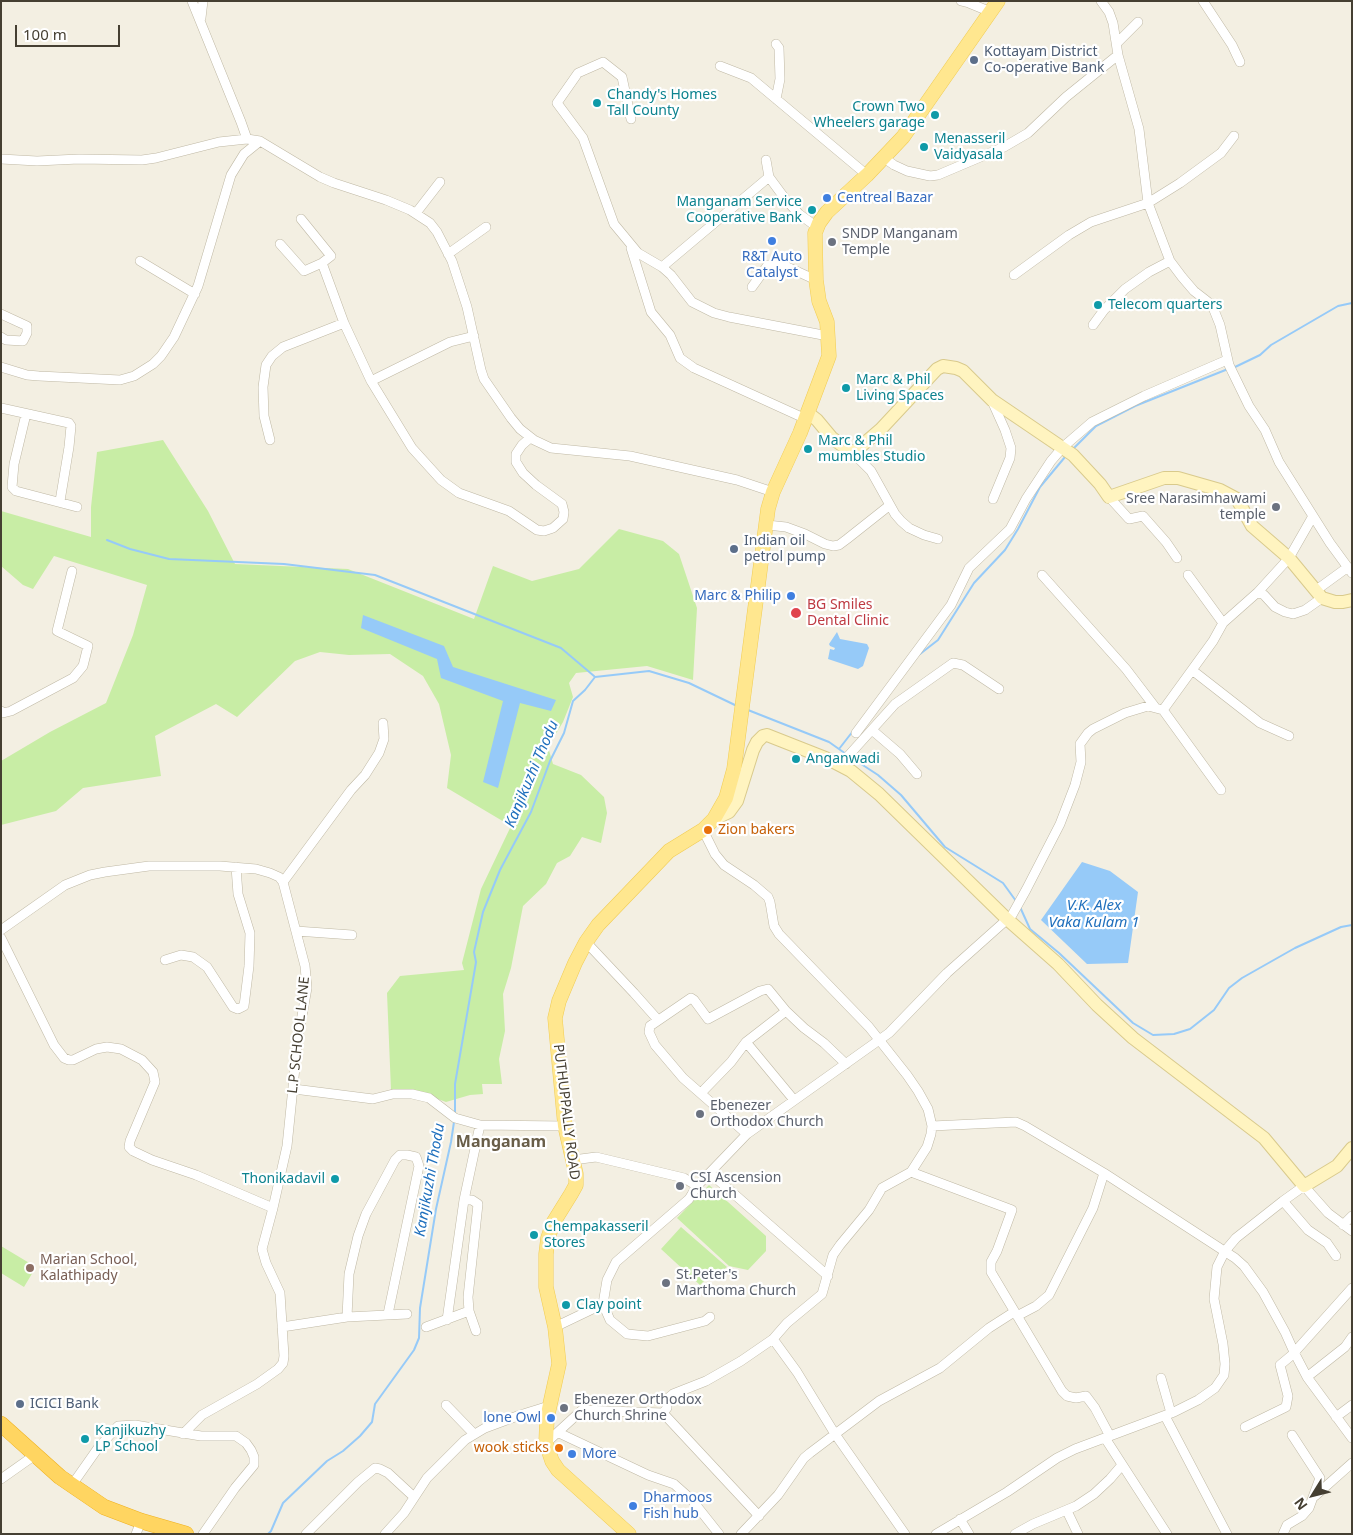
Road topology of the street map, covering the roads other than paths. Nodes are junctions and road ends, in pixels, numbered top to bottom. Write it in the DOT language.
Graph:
graph roads {
  1 [pos="192,1"];
  2 [pos="203,1"];
  3 [pos="960,1"];
  4 [pos="1102,1"];
  5 [pos="1202,1"];
  6 [pos="995,6"];
  7 [pos="201,21"];
  8 [pos="1138,22"];
  9 [pos="1116,43"];
  10 [pos="776,44"];
  11 [pos="1118,55"];
  12 [pos="1240,62"];
  13 [pos="720,66"];
  14 [pos="776,99"];
  15 [pos="630,119"];
  16 [pos="1234,136"];
  17 [pos="247,139"];
  18 [pos="260,141"];
  19 [pos="884,158"];
  20 [pos="1,159"];
  21 [pos="766,160"];
  22 [pos="867,175"];
  23 [pos="769,177"];
  24 [pos="440,182"];
  25 [pos="1148,202"];
  26 [pos="416,213"];
  27 [pos="301,219"];
  28 [pos="486,227"];
  29 [pos="817,228"];
  30 [pos="629,242"];
  31 [pos="280,244"];
  32 [pos="448,254"];
  33 [pos="140,261"];
  34 [pos="1170,261"];
  35 [pos="322,263"];
  36 [pos="662,267"];
  37 [pos="1014,276"];
  38 [pos="816,280"];
  39 [pos="752,287"];
  40 [pos="195,294"];
  41 [pos="1,314"];
  42 [pos="344,323"];
  43 [pos="1093,325"];
  44 [pos="474,336"];
  45 [pos="828,336"];
  46 [pos="3,342"];
  47 [pos="1230,366"];
  48 [pos="1,367"];
  49 [pos="372,381"];
  50 [pos="992,400"];
  51 [pos="1,408"];
  52 [pos="26,414"];
  53 [pos="807,416"];
  54 [pos="530,438"];
  55 [pos="270,440"];
  56 [pos="1067,451"];
  57 [pos="852,453"];
  58 [pos="773,492"];
  59 [pos="1109,497"];
  60 [pos="993,498"];
  61 [pos="60,501"];
  62 [pos="890,505"];
  63 [pos="77,506"];
  64 [pos="1313,516"];
  65 [pos="766,525"];
  66 [pos="938,539"];
  67 [pos="1177,558"];
  68 [pos="1289,558"];
  69 [pos="1350,570"];
  70 [pos="72,571"];
  71 [pos="1042,575"];
  72 [pos="1188,575"];
  73 [pos="1258,592"];
  74 [pos="1318,595"];
  75 [pos="1352,600"];
  76 [pos="1223,624"];
  77 [pos="1192,670"];
  78 [pos="999,689"];
  79 [pos="1159,708"];
  80 [pos="1,711"];
  81 [pos="383,723"];
  82 [pos="872,730"];
  83 [pos="856,733"];
  84 [pos="1289,736"];
  85 [pos="840,765"];
  86 [pos="916,774"];
  87 [pos="1221,790"];
  88 [pos="714,819"];
  89 [pos="703,830"];
  90 [pos="236,867"];
  91 [pos="283,882"];
  92 [pos="1009,917"];
  93 [pos="1,930"];
  94 [pos="296,931"];
  95 [pos="352,935"];
  96 [pos="1,938"];
  97 [pos="586,942"];
  98 [pos="165,960"];
  99 [pos="786,1011"];
  100 [pos="658,1020"];
  101 [pos="879,1041"];
  102 [pos="746,1042"];
  103 [pos="846,1064"];
  104 [pos="294,1089"];
  105 [pos="701,1093"];
  106 [pos="794,1100"];
  107 [pos="480,1125"];
  108 [pos="565,1126"];
  109 [pos="932,1126"];
  110 [pos="747,1134"];
  111 [pos="1352,1148"];
  112 [pos="573,1160"];
  113 [pos="911,1172"];
  114 [pos="1104,1172"];
  115 [pos="710,1173"];
  116 [pos="697,1186"];
  117 [pos="1304,1186"];
  118 [pos="464,1200"];
  119 [pos="1283,1201"];
  120 [pos="273,1208"];
  121 [pos="1352,1216"];
  122 [pos="1343,1225"];
  123 [pos="1352,1231"];
  124 [pos="1225,1252"];
  125 [pos="1336,1256"];
  126 [pos="828,1276"];
  127 [pos="1352,1288"];
  128 [pos="602,1304"];
  129 [pos="469,1311"];
  130 [pos="388,1314"];
  131 [pos="407,1314"];
  132 [pos="1016,1314"];
  133 [pos="347,1317"];
  134 [pos="710,1317"];
  135 [pos="447,1320"];
  136 [pos="282,1327"];
  137 [pos="426,1327"];
  138 [pos="555,1327"];
  139 [pos="476,1331"];
  140 [pos="1352,1337"];
  141 [pos="773,1339"];
  142 [pos="1294,1352"];
  143 [pos="1307,1377"];
  144 [pos="1161,1378"];
  145 [pos="446,1405"];
  146 [pos="1352,1405"];
  147 [pos="549,1406"];
  148 [pos="663,1413"];
  149 [pos="1168,1414"];
  150 [pos="1336,1417"];
  151 [pos="1,1424"];
  152 [pos="1245,1428"];
  153 [pos="559,1433"];
  154 [pos="184,1434"];
  155 [pos="474,1434"];
  156 [pos="835,1434"];
  157 [pos="1292,1435"];
  158 [pos="1108,1437"];
  159 [pos="1352,1438"];
  160 [pos="546,1442"];
  161 [pos="35,1455"];
  162 [pos="1352,1462"];
  163 [pos="1122,1465"];
  164 [pos="1,1479"];
  165 [pos="72,1485"];
  166 [pos="414,1497"];
  167 [pos="1312,1498"];
  168 [pos="1067,1511"];
  169 [pos="759,1516"];
  170 [pos="960,1519"];
  171 [pos="138,1527"];
  172 [pos="186,1534"];
  173 [pos="203,1534"];
  174 [pos="306,1534"];
  175 [pos="385,1534"];
  176 [pos="629,1534"];
  177 [pos="719,1534"];
  178 [pos="741,1534"];
  179 [pos="905,1534"];
  180 [pos="936,1534"];
  181 [pos="969,1534"];
  182 [pos="1015,1534"];
  183 [pos="1078,1534"];
  184 [pos="1167,1534"];
  185 [pos="1227,1534"];
  186 [pos="1283,1534"];
  1 -- 7 [label="street"];
  2 -- 7 [label="street"];
  3 -- 6 [label="street"];
  4 -- 9 [label="street"];
  5 -- 12 [label="street"];
  6 -- 19 [label="main road"];
  7 -- 17 [label="street"];
  8 -- 9 [label="street"];
  9 -- 11 [label="street"];
  10 -- 14 [label="street"];
  11 -- 19 [label="street"];
  11 -- 25 [label="street"];
  13 -- 14 [label="street"];
  14 -- 22 [label="street"];
  15 -- 30 [label="street"];
  16 -- 25 [label="street"];
  17 -- 18 [label="street"];
  17 -- 20 [label="street"];
  18 -- 26 [label="street"];
  18 -- 40 [label="street"];
  19 -- 22 [label="main road"];
  21 -- 23 [label="street"];
  22 -- 29 [label="main road"];
  23 -- 29 [label="street"];
  23 -- 36 [label="street"];
  24 -- 26 [label="street"];
  25 -- 34 [label="street"];
  25 -- 37 [label="street"];
  26 -- 32 [label="street"];
  27 -- 35 [label="street"];
  28 -- 32 [label="street"];
  29 -- 38 [label="main road, PUTHUPPALLY ROAD"];
  30 -- 36 [label="street"];
  30 -- 53 [label="street"];
  31 -- 35 [label="street"];
  32 -- 44 [label="street"];
  33 -- 40 [label="street"];
  34 -- 43 [label="street"];
  34 -- 47 [label="street"];
  35 -- 42 [label="street"];
  36 -- 45 [label="street"];
  38 -- 39 [label="street"];
  38 -- 45 [label="main road, PUTHUPPALLY ROAD"];
  40 -- 48 [label="street"];
  41 -- 46 [label="street"];
  42 -- 49 [label="street"];
  42 -- 55 [label="street"];
  44 -- 49 [label="street"];
  44 -- 54 [label="street"];
  45 -- 53 [label="main road, PUTHUPPALLY ROAD"];
  47 -- 56 [label="street"];
  47 -- 64 [label="street"];
  49 -- 54 [label="street"];
  50 -- 56 [label="street"];
  50 -- 57 [label="street"];
  50 -- 60 [label="street"];
  51 -- 52 [label="street"];
  52 -- 61 [label="street"];
  52 -- 61 [label="street"];
  53 -- 57 [label="street"];
  53 -- 58 [label="main road, PUTHUPPALLY ROAD"];
  54 -- 58 [label="street"];
  56 -- 59 [label="street"];
  56 -- 83 [label="street"];
  57 -- 62 [label="street"];
  58 -- 65 [label="main road, PUTHUPPALLY ROAD"];
  59 -- 67 [label="street"];
  59 -- 68 [label="street"];
  61 -- 63 [label="street"];
  62 -- 65 [label="street"];
  62 -- 66 [label="street"];
  64 -- 68 [label="street"];
  64 -- 69 [label="street"];
  65 -- 88 [label="main road, PUTHUPPALLY ROAD"];
  68 -- 73 [label="street"];
  68 -- 74 [label="street"];
  69 -- 74 [label="street"];
  70 -- 80 [label="street"];
  71 -- 79 [label="street"];
  72 -- 76 [label="street"];
  73 -- 74 [label="street"];
  73 -- 76 [label="street"];
  74 -- 75 [label="street"];
  76 -- 77 [label="street"];
  77 -- 79 [label="street"];
  77 -- 84 [label="street"];
  78 -- 82 [label="street"];
  79 -- 87 [label="street"];
  79 -- 92 [label="street"];
  81 -- 91 [label="street"];
  82 -- 85 [label="street"];
  82 -- 86 [label="street"];
  85 -- 88 [label="street"];
  85 -- 92 [label="street"];
  88 -- 89 [label="main road, PUTHUPPALLY ROAD"];
  89 -- 97 [label="main road, PUTHUPPALLY ROAD"];
  89 -- 101 [label="street"];
  90 -- 91 [label="street"];
  90 -- 93 [label="street"];
  90 -- 98 [label="street"];
  91 -- 94 [label="street, L.P SCHOOL LANE"];
  92 -- 101 [label="street"];
  92 -- 117 [label="street"];
  94 -- 95 [label="street"];
  94 -- 104 [label="street, L.P SCHOOL LANE"];
  96 -- 120 [label="street"];
  97 -- 100 [label="street"];
  97 -- 108 [label="main road, PUTHUPPALLY ROAD"];
  99 -- 100 [label="street"];
  99 -- 102 [label="street"];
  99 -- 103 [label="street"];
  100 -- 105 [label="street"];
  101 -- 103 [label="street"];
  101 -- 109 [label="street"];
  102 -- 105 [label="street"];
  102 -- 106 [label="street"];
  103 -- 106 [label="street"];
  104 -- 107 [label="street"];
  104 -- 120 [label="street, L.P SCHOOL LANE"];
  105 -- 110 [label="street"];
  106 -- 110 [label="street"];
  107 -- 108 [label="street"];
  107 -- 118 [label="street"];
  108 -- 112 [label="main road, PUTHUPPALLY ROAD"];
  109 -- 113 [label="street"];
  109 -- 114 [label="street"];
  110 -- 115 [label="street"];
  111 -- 117 [label="street"];
  112 -- 116 [label="street"];
  112 -- 138 [label="main road, PUTHUPPALLY ROAD"];
  113 -- 126 [label="street"];
  113 -- 132 [label="street"];
  114 -- 124 [label="street"];
  114 -- 132 [label="street"];
  115 -- 116 [label="street"];
  115 -- 126 [label="street"];
  116 -- 128 [label="street"];
  117 -- 119 [label="street"];
  117 -- 122 [label="street"];
  118 -- 129 [label="street"];
  118 -- 135 [label="street"];
  119 -- 124 [label="street"];
  119 -- 125 [label="street"];
  120 -- 136 [label="street, L.P SCHOOL LANE"];
  121 -- 122 [label="street"];
  122 -- 123 [label="street"];
  124 -- 142 [label="street"];
  124 -- 149 [label="street"];
  126 -- 141 [label="street"];
  127 -- 142 [label="street"];
  128 -- 134 [label="street"];
  128 -- 138 [label="street"];
  129 -- 135 [label="street"];
  129 -- 139 [label="street"];
  130 -- 131 [label="street"];
  130 -- 133 [label="street"];
  130 -- 133 [label="street"];
  132 -- 156 [label="street"];
  132 -- 158 [label="street"];
  133 -- 136 [label="street"];
  135 -- 137 [label="street"];
  136 -- 154 [label="street, L.P SCHOOL LANE"];
  138 -- 147 [label="main road, PUTHUPPALLY ROAD"];
  140 -- 143 [label="street"];
  141 -- 148 [label="street"];
  141 -- 156 [label="street"];
  142 -- 143 [label="street"];
  142 -- 152 [label="street"];
  143 -- 150 [label="street"];
  144 -- 149 [label="street"];
  145 -- 155 [label="street"];
  146 -- 150 [label="street"];
  147 -- 155 [label="street"];
  147 -- 160 [label="main road, PUTHUPPALLY ROAD"];
  148 -- 153 [label="street"];
  148 -- 169 [label="street"];
  149 -- 158 [label="street"];
  149 -- 185 [label="street"];
  150 -- 159 [label="street"];
  151 -- 161 [label="highway"];
  153 -- 160 [label="street"];
  153 -- 177 [label="street"];
  154 -- 165 [label="street"];
  154 -- 173 [label="street"];
  155 -- 166 [label="street"];
  156 -- 169 [label="street"];
  156 -- 179 [label="street"];
  157 -- 167 [label="street"];
  158 -- 163 [label="street"];
  158 -- 170 [label="street"];
  160 -- 176 [label="main road, PUTHUPPALLY ROAD"];
  161 -- 164 [label="street"];
  161 -- 165 [label="highway"];
  162 -- 167 [label="street"];
  163 -- 168 [label="street"];
  163 -- 184 [label="street"];
  165 -- 171 [label="highway"];
  166 -- 174 [label="street"];
  166 -- 175 [label="street"];
  167 -- 186 [label="street"];
  168 -- 182 [label="street"];
  168 -- 183 [label="street"];
  169 -- 178 [label="street"];
  170 -- 180 [label="street"];
  170 -- 181 [label="street"];
  171 -- 172 [label="highway"];
}
